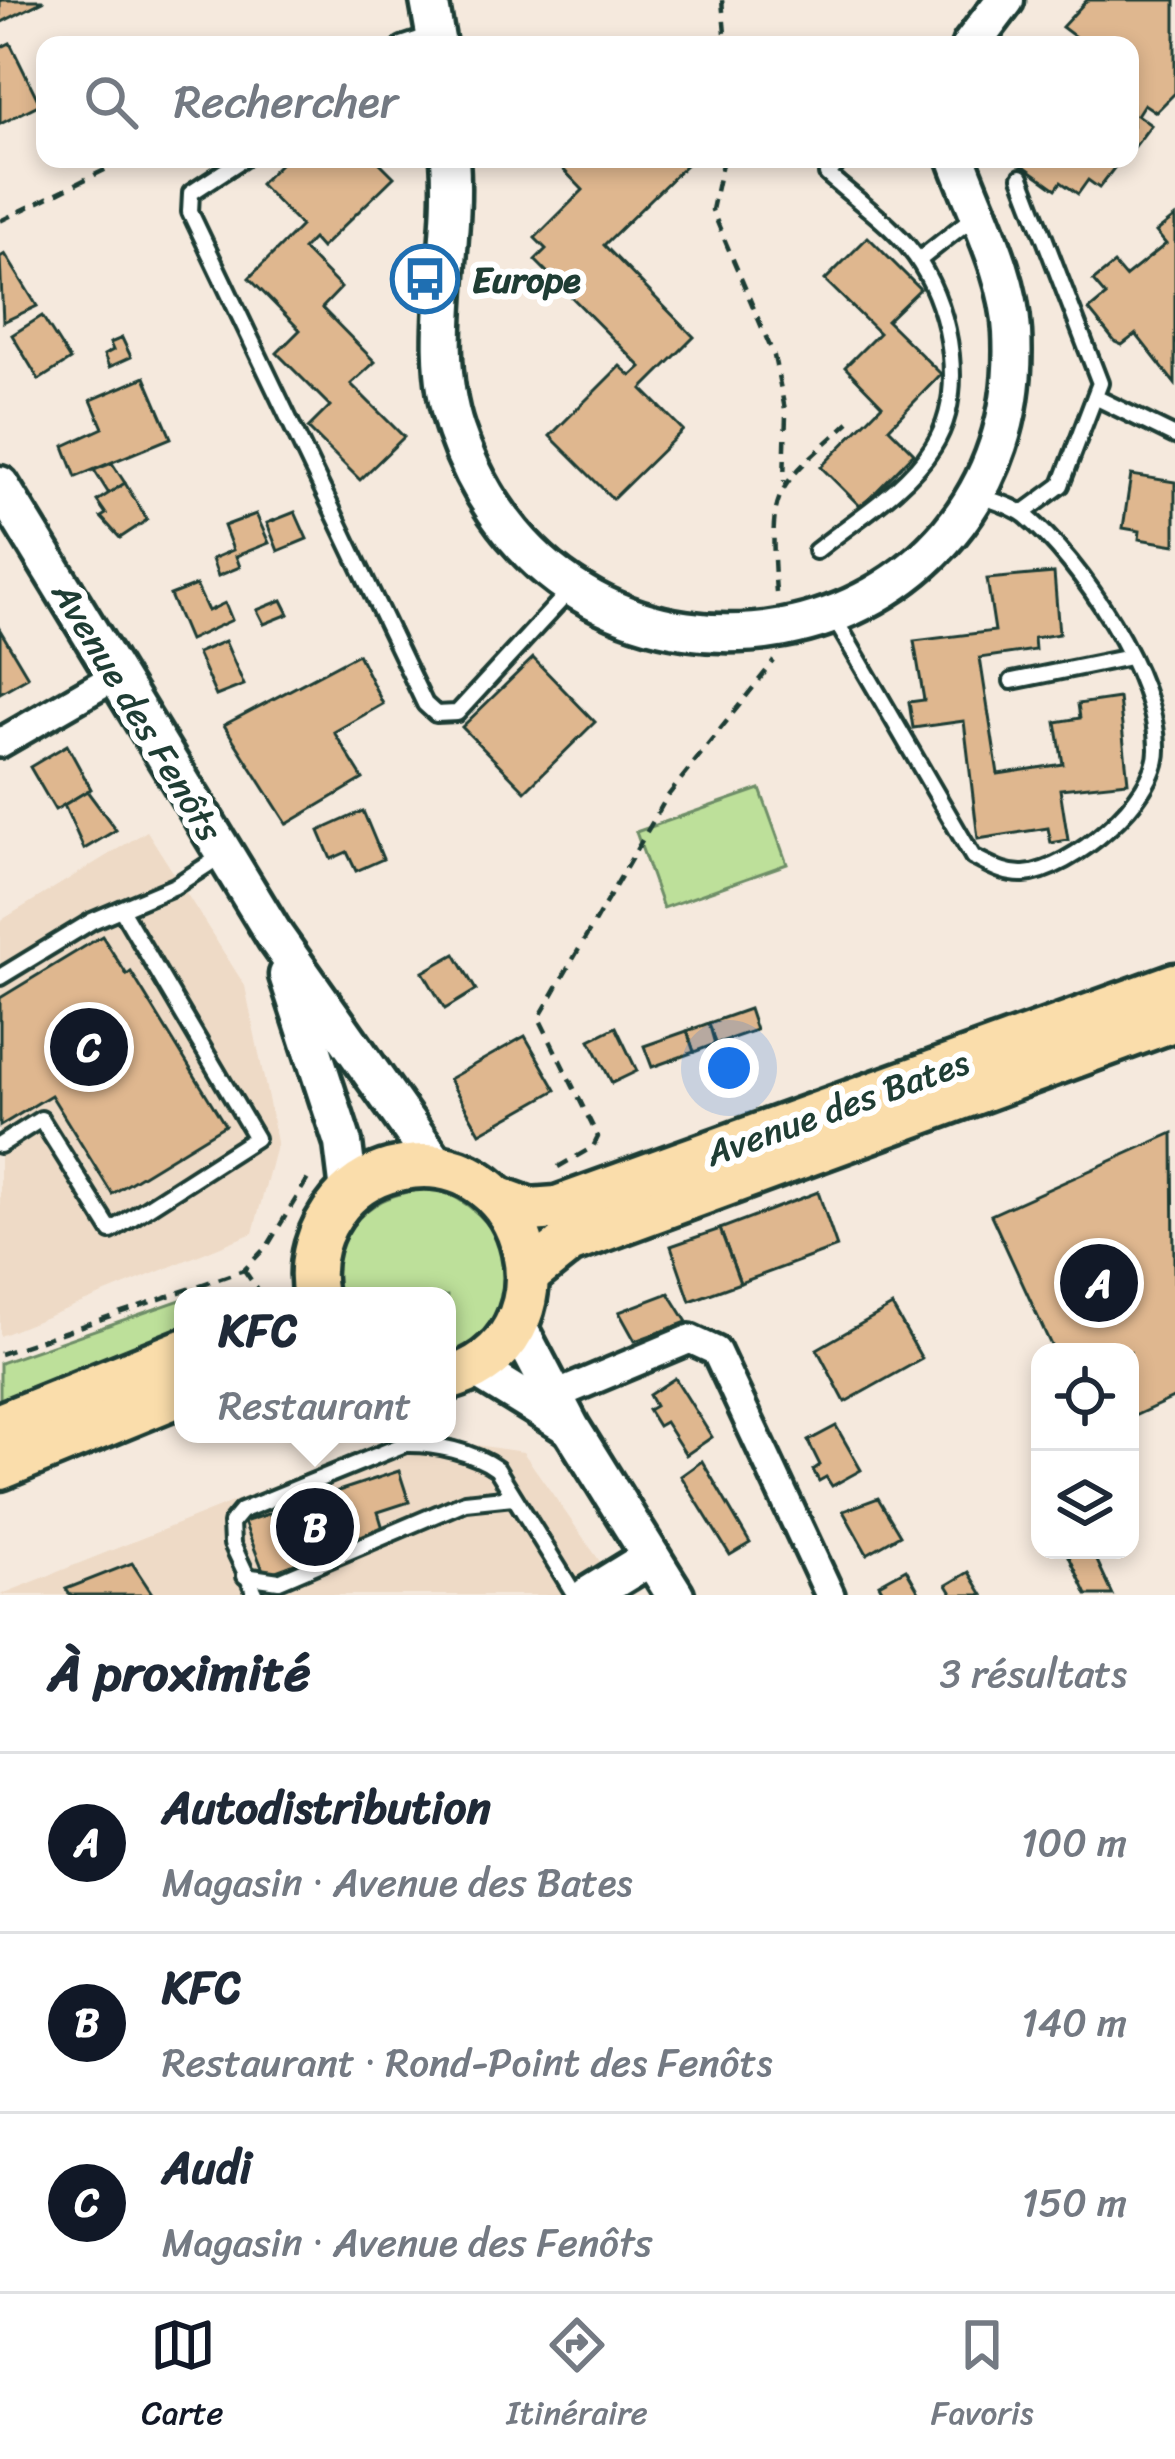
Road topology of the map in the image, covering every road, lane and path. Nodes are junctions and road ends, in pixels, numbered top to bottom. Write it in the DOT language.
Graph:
graph roads {
  1 [pos="722,0"];
  2 [pos="1005,0"];
  3 [pos="724,36"];
  4 [pos="978,36"];
  5 [pos="109,168"];
  6 [pos="229,168"];
  7 [pos="450,168"];
  8 [pos="721,168"];
  9 [pos="833,168"];
  10 [pos="960,168"];
  11 [pos="1021,178"];
  12 [pos="977,214"];
  13 [pos="0,221"];
  14 [pos="919,260"];
  15 [pos="1094,397"];
  16 [pos="849,422"];
  17 [pos="1175,436"];
  18 [pos="784,482"];
  19 [pos="0,485"];
  20 [pos="976,494"];
  21 [pos="1023,513"];
  22 [pos="816,551"];
  23 [pos="573,587"];
  24 [pos="833,616"];
  25 [pos="779,631"];
  26 [pos="1130,657"];
  27 [pos="116,676"];
  28 [pos="1012,681"];
  29 [pos="0,743"];
  30 [pos="224,854"];
  31 [pos="121,909"];
  32 [pos="275,938"];
  33 [pos="0,977"];
  34 [pos="1175,985"];
  35 [pos="1175,1019"];
  36 [pos="343,1143"];
  37 [pos="0,1145"];
  38 [pos="438,1167"];
  39 [pos="350,1192"];
  40 [pos="497,1198"];
  41 [pos="557,1208"];
  42 [pos="244,1270"];
  43 [pos="529,1274"];
  44 [pos="195,1287"];
  45 [pos="256,1287"];
  46 [pos="309,1287"];
  47 [pos="174,1294"];
  48 [pos="518,1325"];
  49 [pos="0,1354"];
  50 [pos="174,1355"];
  51 [pos="461,1374"];
  52 [pos="174,1398"];
  53 [pos="562,1412"];
  54 [pos="0,1425"];
  55 [pos="0,1468"];
  56 [pos="513,1497"];
  57 [pos="651,1557"];
  58 [pos="244,1576"];
  59 [pos="256,1595"];
  60 [pos="575,1595"];
  61 [pos="589,1595"];
  62 [pos="675,1595"];
  63 [pos="830,1595"];
  1 -- 3 [label="path"];
  2 -- 4 [label="main road"];
  5 -- 13 [label="path"];
  6 -- 23 [label="lane"];
  7 -- 23 [label="main road"];
  8 -- 18 [label="path"];
  9 -- 14 [label="lane"];
  10 -- 12 [label="main road"];
  11 -- 15 [label="lane"];
  12 -- 14 [label="lane"];
  12 -- 20 [label="main road"];
  14 -- 22 [label="lane"];
  15 -- 17 [label="lane"];
  15 -- 21 [label="lane"];
  16 -- 18 [label="path"];
  18 -- 25 [label="path"];
  19 -- 27 [label="main road, Avenue des Fenôts"];
  20 -- 21 [label="lane"];
  20 -- 24 [label="main road"];
  21 -- 26 [label="lane"];
  23 -- 25 [label="main road"];
  24 -- 25 [label="main road"];
  24 -- 26 [label="lane"];
  25 -- 41 [label="path"];
  26 -- 28 [label="lane"];
  27 -- 29 [label="street"];
  27 -- 30 [label="main road, Avenue des Fenôts"];
  30 -- 31 [label="lane"];
  30 -- 32 [label="main road, Avenue des Fenôts"];
  31 -- 33 [label="lane"];
  31 -- 37 [label="lane"];
  32 -- 36 [label="main road, Avenue des Fenôts"];
  32 -- 38 [label="main road, Avenue des Fenôts"];
  34 -- 41 [label="main road, Avenue des Bates"];
  35 -- 43 [label="main road, Avenue des Bates"];
  36 -- 39 [label="main road, Avenue des Fenôts"];
  36 -- 42 [label="path"];
  38 -- 39 [label="main road"];
  38 -- 40 [label="main road, Avenue des Bates"];
  39 -- 46 [label="main road"];
  40 -- 41 [label="main road, Avenue des Bates"];
  40 -- 43 [label="main road"];
  42 -- 44 [label="path"];
  42 -- 45 [label="path"];
  43 -- 48 [label="main road"];
  47 -- 49 [label="path"];
  48 -- 51 [label="main road"];
  48 -- 53 [label="main road"];
  50 -- 54 [label="main road"];
  51 -- 53 [label="main road"];
  52 -- 55 [label="main road"];
  53 -- 57 [label="main road"];
  53 -- 63 [label="street"];
  56 -- 58 [label="lane"];
  56 -- 58 [label="lane"];
  56 -- 60 [label="lane"];
  57 -- 61 [label="main road"];
  57 -- 62 [label="main road"];
  58 -- 59 [label="lane"];
}
